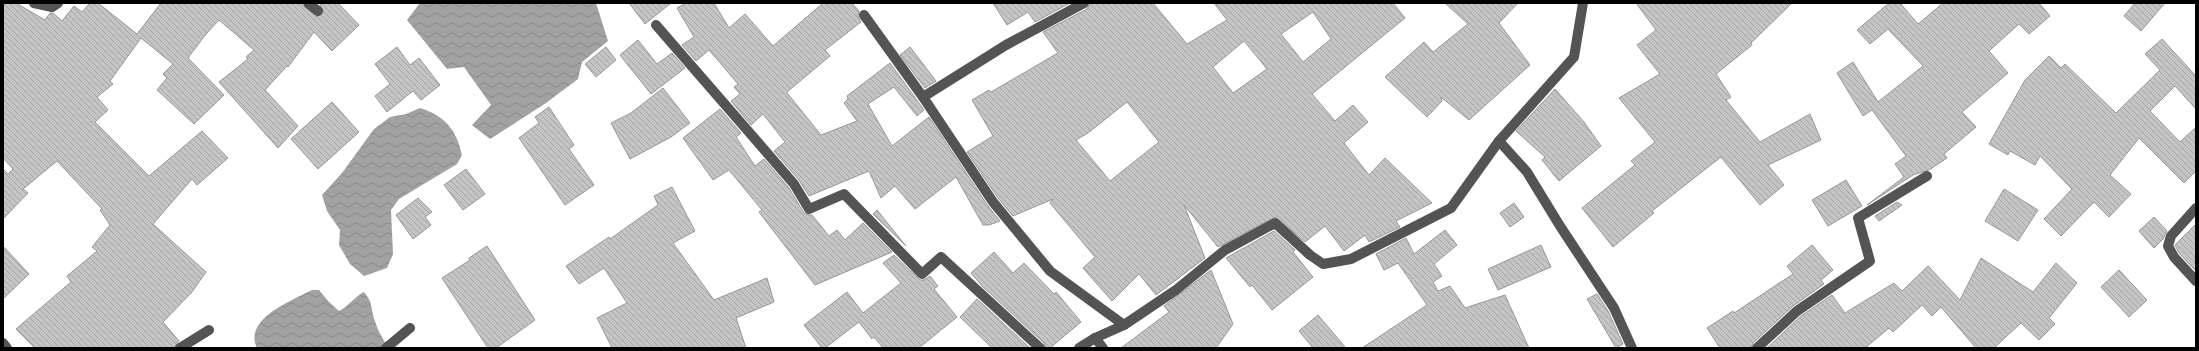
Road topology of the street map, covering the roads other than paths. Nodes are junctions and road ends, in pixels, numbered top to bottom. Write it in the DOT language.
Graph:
graph roads {
  1 [pos="34,3"];
  2 [pos="58,3"];
  3 [pos="308,3"];
  4 [pos="1084,3"];
  5 [pos="1583,3"];
  6 [pos="318,11"];
  7 [pos="864,15"];
  8 [pos="656,25"];
  9 [pos="923,97"];
  10 [pos="1499,141"];
  11 [pos="1928,176"];
  12 [pos="2196,208"];
  13 [pos="2196,281"];
  14 [pos="1124,325"];
  15 [pos="410,328"];
  16 [pos="209,330"];
  17 [pos="1095,338"];
  18 [pos="3,343"];
  19 [pos="7,348"];
  20 [pos="180,348"];
  21 [pos="386,348"];
  22 [pos="1040,348"];
  23 [pos="1079,348"];
  24 [pos="1103,348"];
  25 [pos="1632,348"];
  26 [pos="1757,348"];
  1 -- 2 [label="street"];
  3 -- 6 [label="street"];
  4 -- 9 [label="street"];
  5 -- 10 [label="street"];
  7 -- 9 [label="street"];
  8 -- 22 [label="street"];
  9 -- 14 [label="street"];
  10 -- 14 [label="street"];
  10 -- 25 [label="street"];
  11 -- 26 [label="street"];
  12 -- 13 [label="street"];
  14 -- 17 [label="street"];
  15 -- 21 [label="street"];
  16 -- 20 [label="street"];
  17 -- 23 [label="street"];
  17 -- 24 [label="street"];
  18 -- 19 [label="street"];
}
